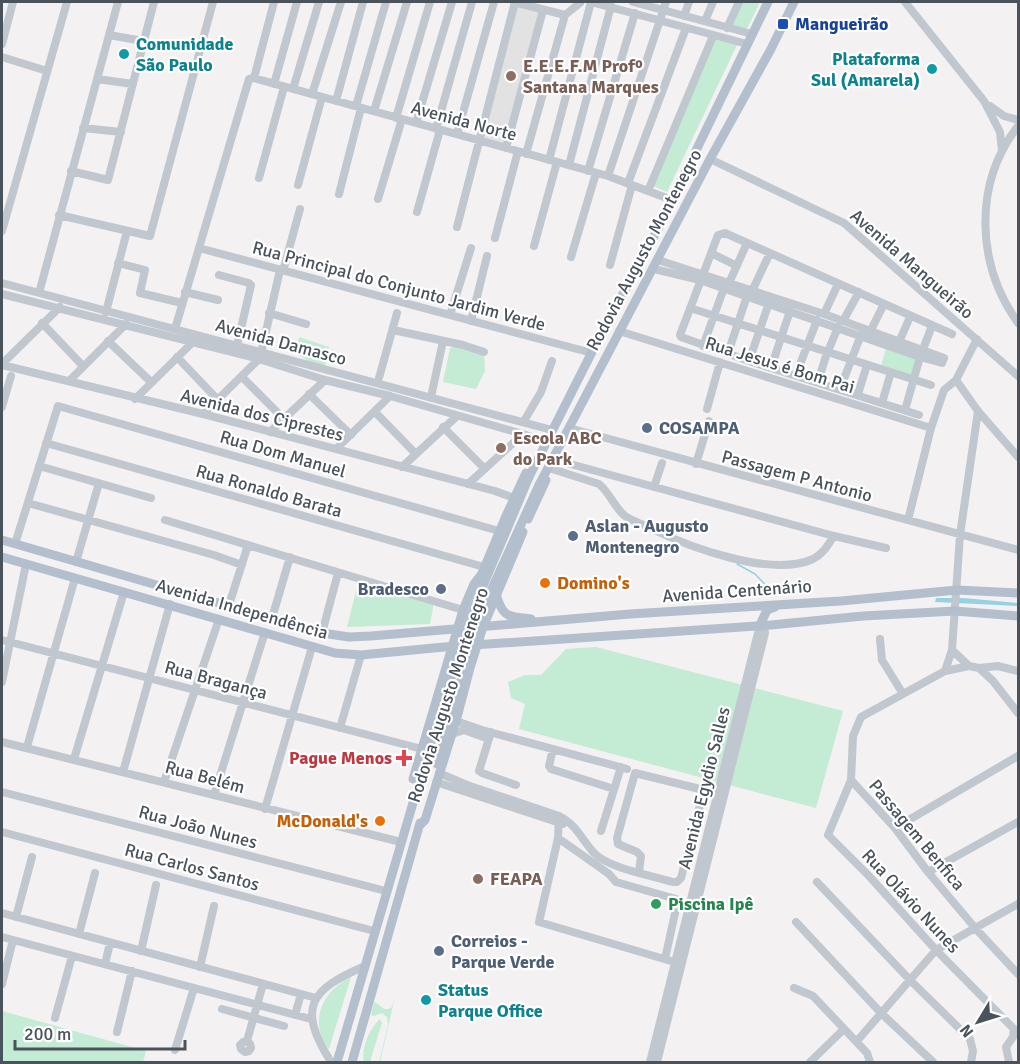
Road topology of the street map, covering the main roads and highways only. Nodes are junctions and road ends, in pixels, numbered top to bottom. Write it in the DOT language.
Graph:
graph roads {
  1 [pos="768,2"];
  2 [pos="794,2"];
  3 [pos="544,448"];
  4 [pos="548,467"];
  5 [pos="2,540"];
  6 [pos="2,557"];
  7 [pos="483,571"];
  8 [pos="1018,593"];
  9 [pos="495,598"];
  10 [pos="864,598"];
  11 [pos="841,601"];
  12 [pos="792,604"];
  13 [pos="863,616"];
  14 [pos="1018,616"];
  15 [pos="843,618"];
  16 [pos="543,622"];
  17 [pos="483,627"];
  18 [pos="457,628"];
  19 [pos="765,628"];
  20 [pos="495,644"];
  21 [pos="452,646"];
  22 [pos="478,646"];
  23 [pos="473,658"];
  24 [pos="470,668"];
  25 [pos="446,669"];
  26 [pos="438,773"];
  27 [pos="419,826"];
  28 [pos="401,840"];
  29 [pos="354,1060"];
  30 [pos="337,1062"];
  1 -- 3 [label="main road, Rodovia Augusto Montenegro"];
  2 -- 4 [label="main road, Rodovia Augusto Montenegro"];
  3 -- 7 [label="main road, Rodovia Augusto Montenegro"];
  3 -- 28 [label="main road, bridge"];
  4 -- 9 [label="main road, Rodovia Augusto Montenegro"];
  4 -- 26 [label="main road, bridge"];
  5 -- 18 [label="main road, Avenida Independência"];
  6 -- 21 [label="main road, Avenida Independência"];
  7 -- 9 [label="main road"];
  7 -- 18 [label="main road, Rodovia Augusto Montenegro"];
  8 -- 10 [label="main road, Avenida Centenário"];
  9 -- 16 [label="main road"];
  9 -- 17 [label="main road, Rodovia Augusto Montenegro"];
  10 -- 11 [label="main road, Avenida Centenário"];
  10 -- 13 [label="main road"];
  11 -- 12 [label="main road, Avenida Centenário"];
  11 -- 15 [label="main road"];
  12 -- 16 [label="main road, Avenida Centenário"];
  12 -- 19 [label="main road"];
  13 -- 14 [label="main road, Avenida Centenário"];
  13 -- 15 [label="main road, Avenida Centenário"];
  15 -- 19 [label="main road, Avenida Centenário"];
  16 -- 17 [label="main road, Avenida Centenário"];
  17 -- 18 [label="main road, Avenida Centenário"];
  17 -- 22 [label="main road, Rodovia Augusto Montenegro"];
  18 -- 21 [label="main road, Rodovia Augusto Montenegro"];
  19 -- 20 [label="main road, Avenida Centenário"];
  20 -- 22 [label="main road, Avenida Centenário"];
  20 -- 23 [label="main road"];
  21 -- 22 [label="main road, Avenida Independência"];
  21 -- 25 [label="main road, Rodovia Augusto Montenegro"];
  22 -- 23 [label="main road, Rodovia Augusto Montenegro"];
  23 -- 24 [label="main road, Rodovia Augusto Montenegro"];
  24 -- 25 [label="main road"];
  24 -- 26 [label="main road, Rodovia Augusto Montenegro"];
  25 -- 28 [label="main road, Rodovia Augusto Montenegro"];
  26 -- 27 [label="main road"];
  26 -- 27 [label="main road, Rodovia Augusto Montenegro"];
  27 -- 29 [label="main road, Rodovia Augusto Montenegro"];
  28 -- 30 [label="main road, Rodovia Augusto Montenegro"];
}
